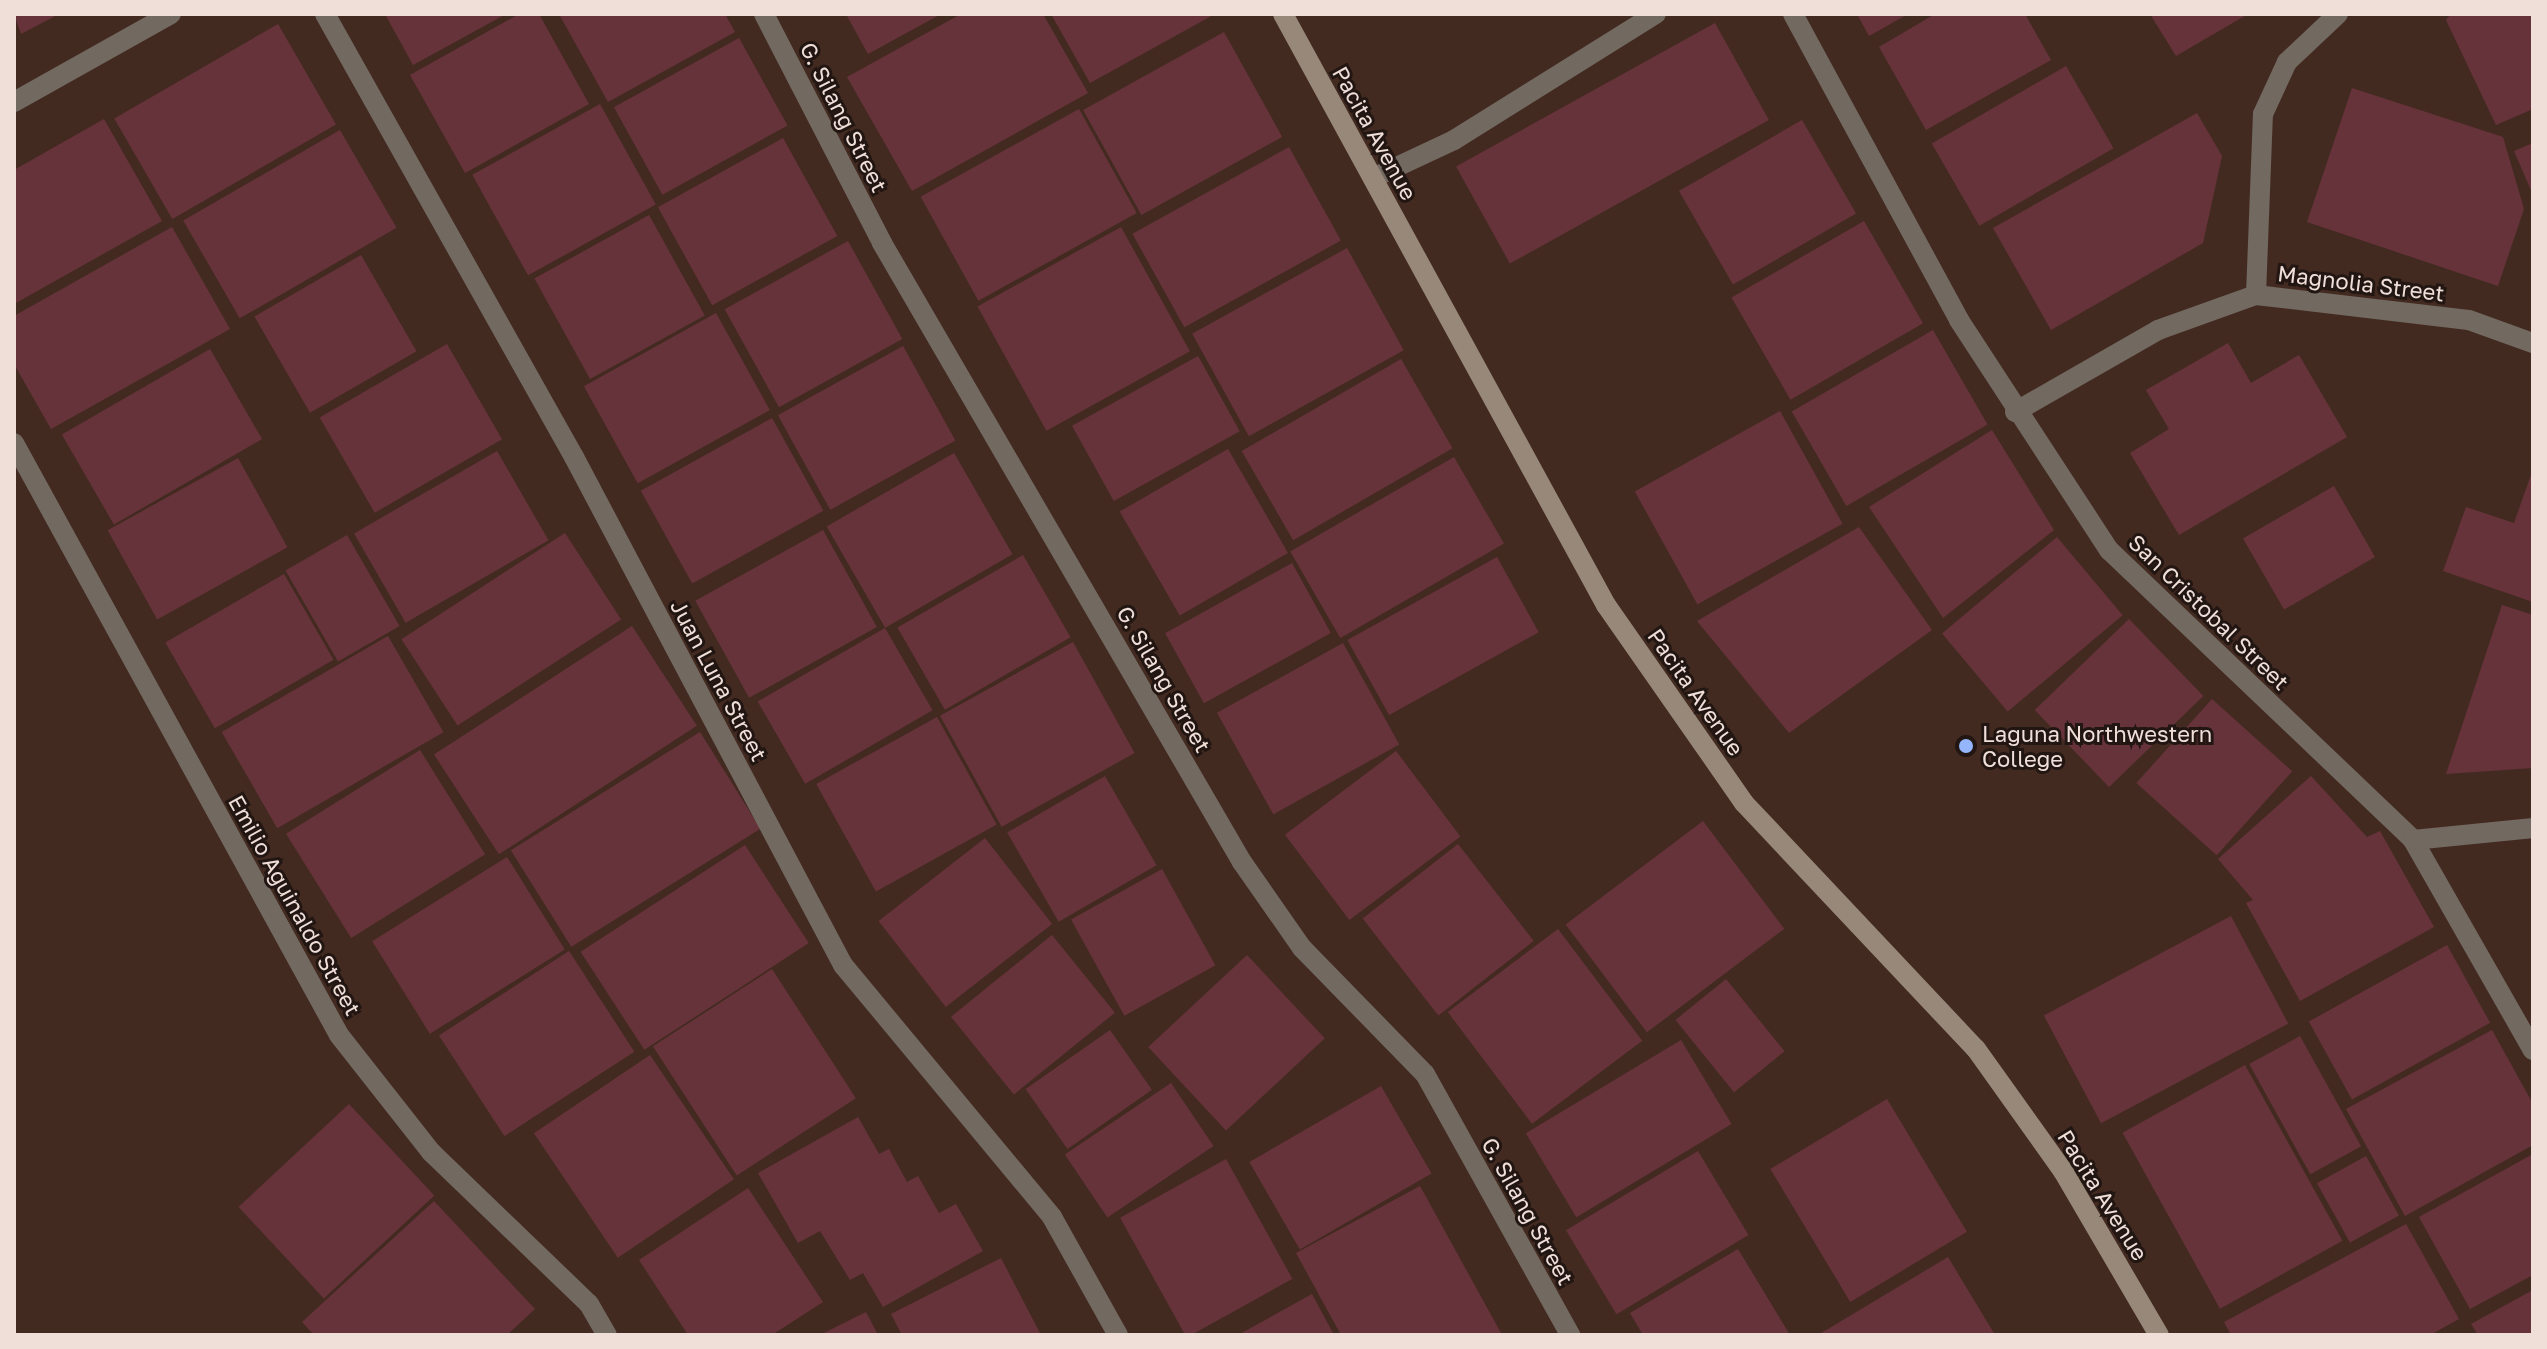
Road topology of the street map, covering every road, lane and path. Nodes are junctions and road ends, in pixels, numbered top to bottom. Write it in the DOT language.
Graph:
graph roads {
  1 [pos="171,14"];
  2 [pos="325,14"];
  3 [pos="764,14"];
  4 [pos="1283,14"];
  5 [pos="1656,14"];
  6 [pos="1793,14"];
  7 [pos="2338,14"];
  8 [pos="14,102"];
  9 [pos="1373,178"];
  10 [pos="2256,295"];
  11 [pos="2533,343"];
  12 [pos="2015,412"];
  13 [pos="14,443"];
  14 [pos="2533,828"];
  15 [pos="2413,840"];
  16 [pos="2533,1050"];
  17 [pos="607,1335"];
  18 [pos="1118,1335"];
  19 [pos="1570,1335"];
  20 [pos="2159,1335"];
  1 -- 8 [label="street"];
  2 -- 18 [label="street, Juan Luna Street"];
  3 -- 19 [label="street, G. Silang Street"];
  4 -- 9 [label="main road, Pacita Avenue"];
  5 -- 9 [label="street"];
  6 -- 12 [label="street, San Cristobal Street"];
  7 -- 10 [label="street"];
  9 -- 20 [label="main road, Pacita Avenue"];
  10 -- 11 [label="street, Magnolia Street"];
  10 -- 12 [label="street, Magnolia Street"];
  12 -- 15 [label="street, San Cristobal Street"];
  13 -- 17 [label="street, Emilio Aguinaldo Street"];
  14 -- 15 [label="street"];
  15 -- 16 [label="street, San Cristobal Street"];
}
